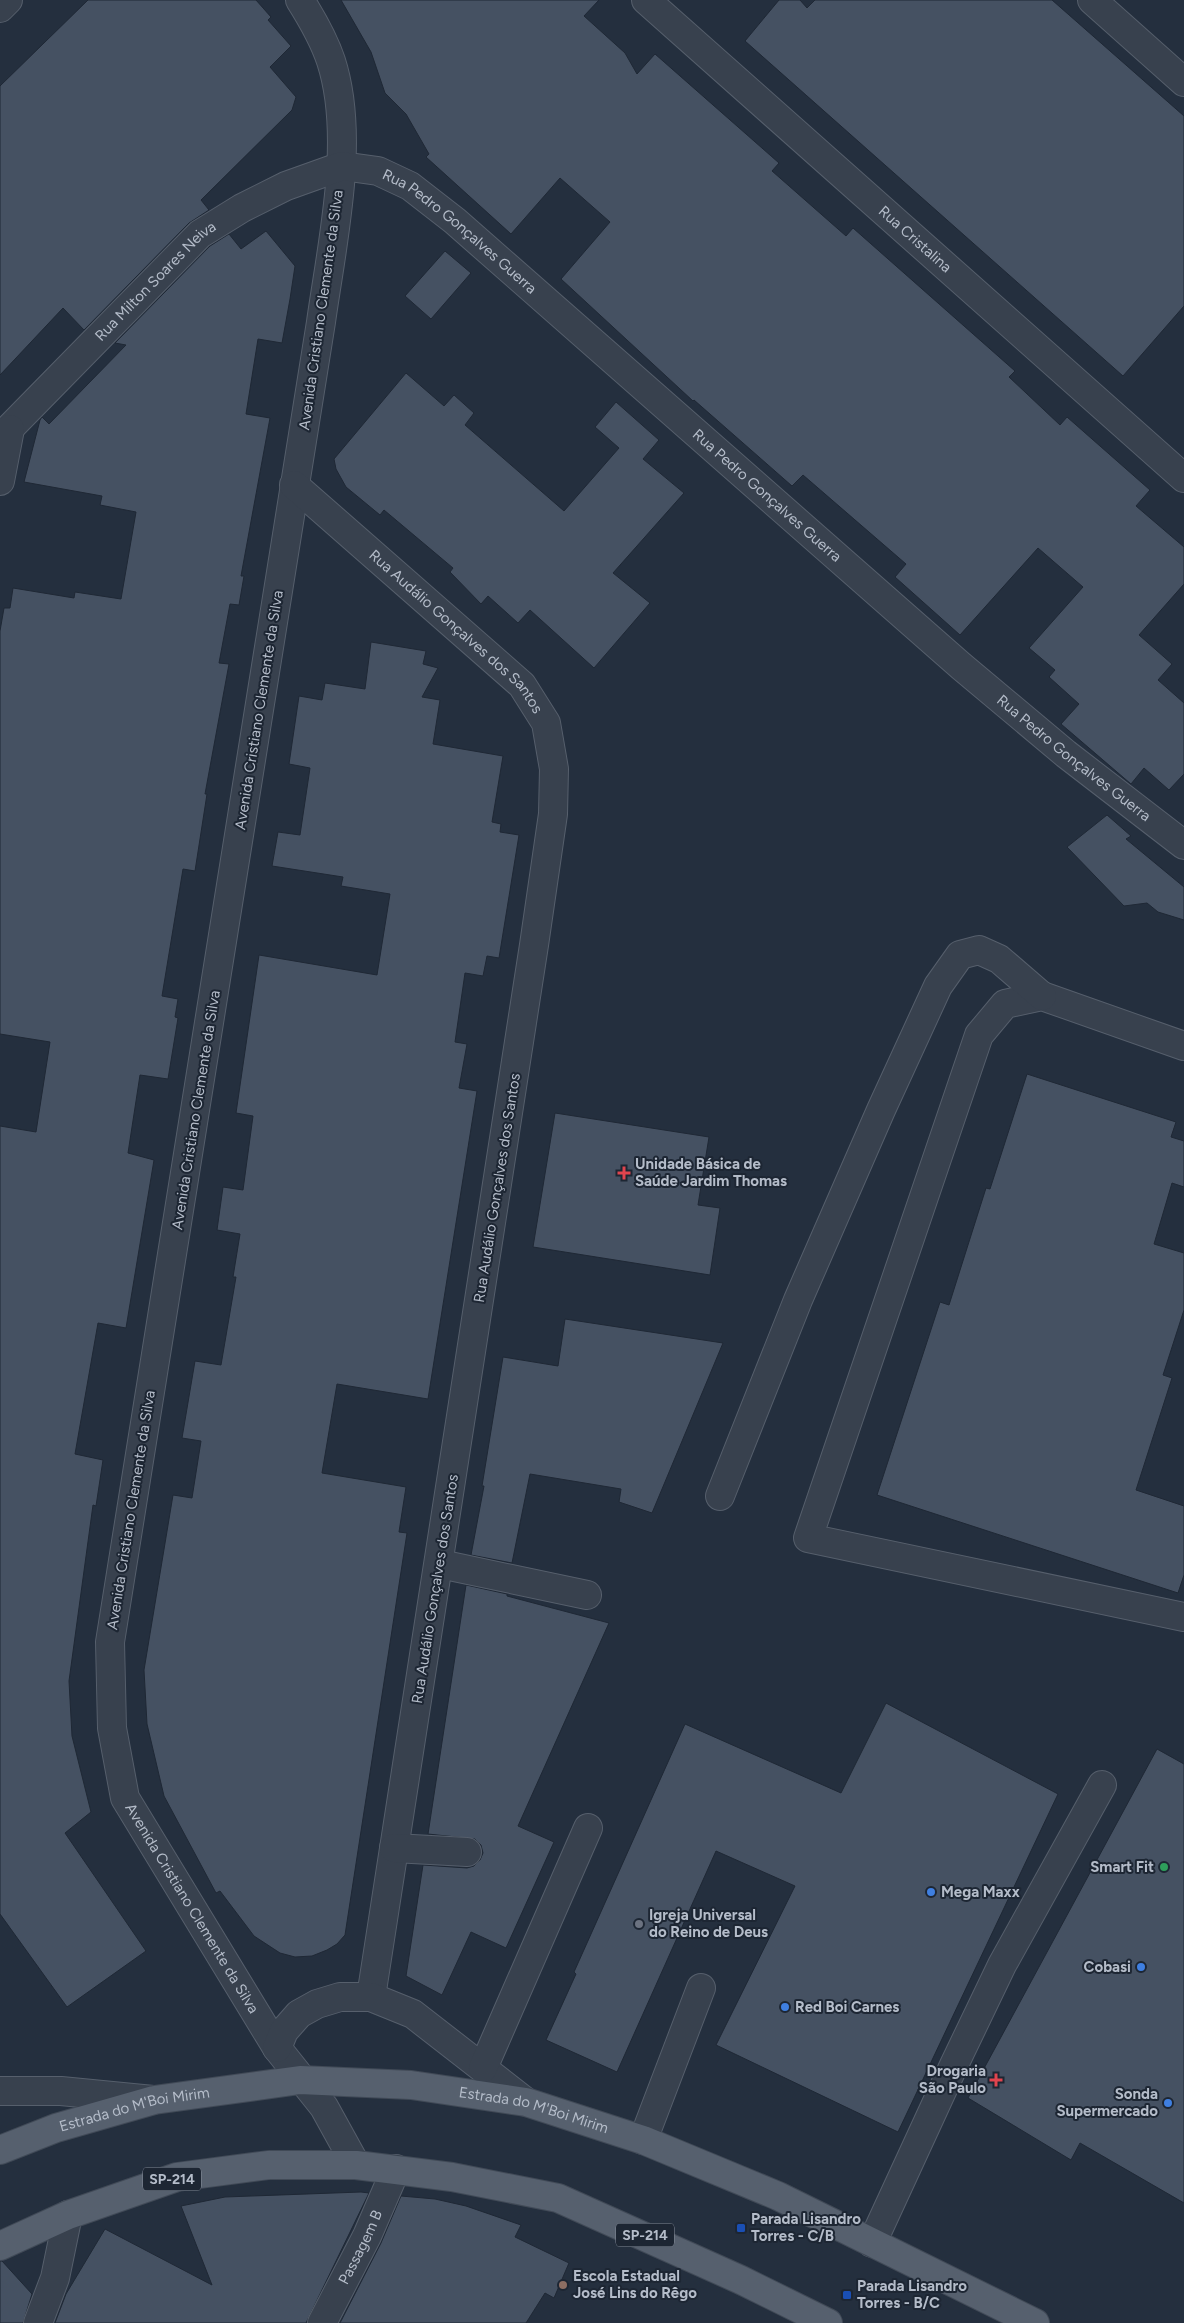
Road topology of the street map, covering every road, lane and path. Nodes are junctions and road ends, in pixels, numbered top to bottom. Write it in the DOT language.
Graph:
graph roads {
  1 [pos="8,0"];
  2 [pos="300,0"];
  3 [pos="646,0"];
  4 [pos="1092,0"];
  5 [pos="0,8"];
  6 [pos="1184,82"];
  7 [pos="342,166"];
  8 [pos="5,433"];
  9 [pos="1184,478"];
  10 [pos="0,481"];
  11 [pos="294,485"];
  12 [pos="1184,845"];
  13 [pos="1042,996"];
  14 [pos="1184,1046"];
  15 [pos="720,1496"];
  16 [pos="440,1564"];
  17 [pos="587,1595"];
  18 [pos="1184,1617"];
  19 [pos="1102,1785"];
  20 [pos="588,1828"];
  21 [pos="394,1848"];
  22 [pos="467,1852"];
  23 [pos="700,1988"];
  24 [pos="371,1997"];
  25 [pos="277,2048"];
  26 [pos="483,2068"];
  27 [pos="300,2080"];
  28 [pos="0,2092"];
  29 [pos="154,2100"];
  30 [pos="526,2102"];
  31 [pos="643,2140"];
  32 [pos="0,2150"];
  33 [pos="356,2165"];
  34 [pos="396,2169"];
  35 [pos="68,2215"];
  36 [pos="872,2243"];
  37 [pos="0,2246"];
  38 [pos="38,2323"];
  39 [pos="322,2323"];
  40 [pos="828,2323"];
  41 [pos="1035,2323"];
  1 -- 5 [label="street"];
  2 -- 7 [label="street, Avenida Cristiano Clemente da Silva"];
  3 -- 9 [label="street, Rua Cristalina"];
  4 -- 6 [label="street"];
  7 -- 8 [label="street, Rua Milton Soares Neiva"];
  7 -- 11 [label="street, Avenida Cristiano Clemente da Silva"];
  7 -- 12 [label="street, Rua Pedro Gonçalves Guerra"];
  8 -- 10 [label="street"];
  11 -- 16 [label="street, Rua Audálio Gonçalves dos Santos"];
  11 -- 25 [label="street, Avenida Cristiano Clemente da Silva"];
  13 -- 14 [label="street"];
  13 -- 15 [label="street"];
  13 -- 18 [label="street"];
  16 -- 17 [label="street"];
  16 -- 21 [label="street, Rua Audálio Gonçalves dos Santos"];
  19 -- 36 [label="street"];
  20 -- 26 [label="street"];
  21 -- 22 [label="street"];
  21 -- 24 [label="street, Rua Audálio Gonçalves dos Santos"];
  23 -- 31 [label="street"];
  24 -- 25 [label="street"];
  24 -- 26 [label="street"];
  25 -- 27 [label="street, Avenida Cristiano Clemente da Silva"];
  26 -- 30 [label="street"];
  27 -- 29 [label="main road, Estrada do M'Boi Mirim"];
  27 -- 30 [label="main road, Estrada do M'Boi Mirim"];
  27 -- 33 [label="street, Avenida Cristiano Clemente da Silva"];
  28 -- 29 [label="street"];
  29 -- 32 [label="main road, Estrada do M'Boi Mirim"];
  30 -- 31 [label="main road, Estrada do M'Boi Mirim"];
  31 -- 36 [label="main road, Estrada do M'Boi Mirim"];
  33 -- 34 [label="main road, SP-214"];
  33 -- 35 [label="main road, SP-214"];
  34 -- 39 [label="street, Passagem B"];
  34 -- 40 [label="main road, SP-214"];
  35 -- 37 [label="main road, SP-214"];
  35 -- 38 [label="street"];
  36 -- 41 [label="main road, Estrada do M'Boi Mirim"];
}
